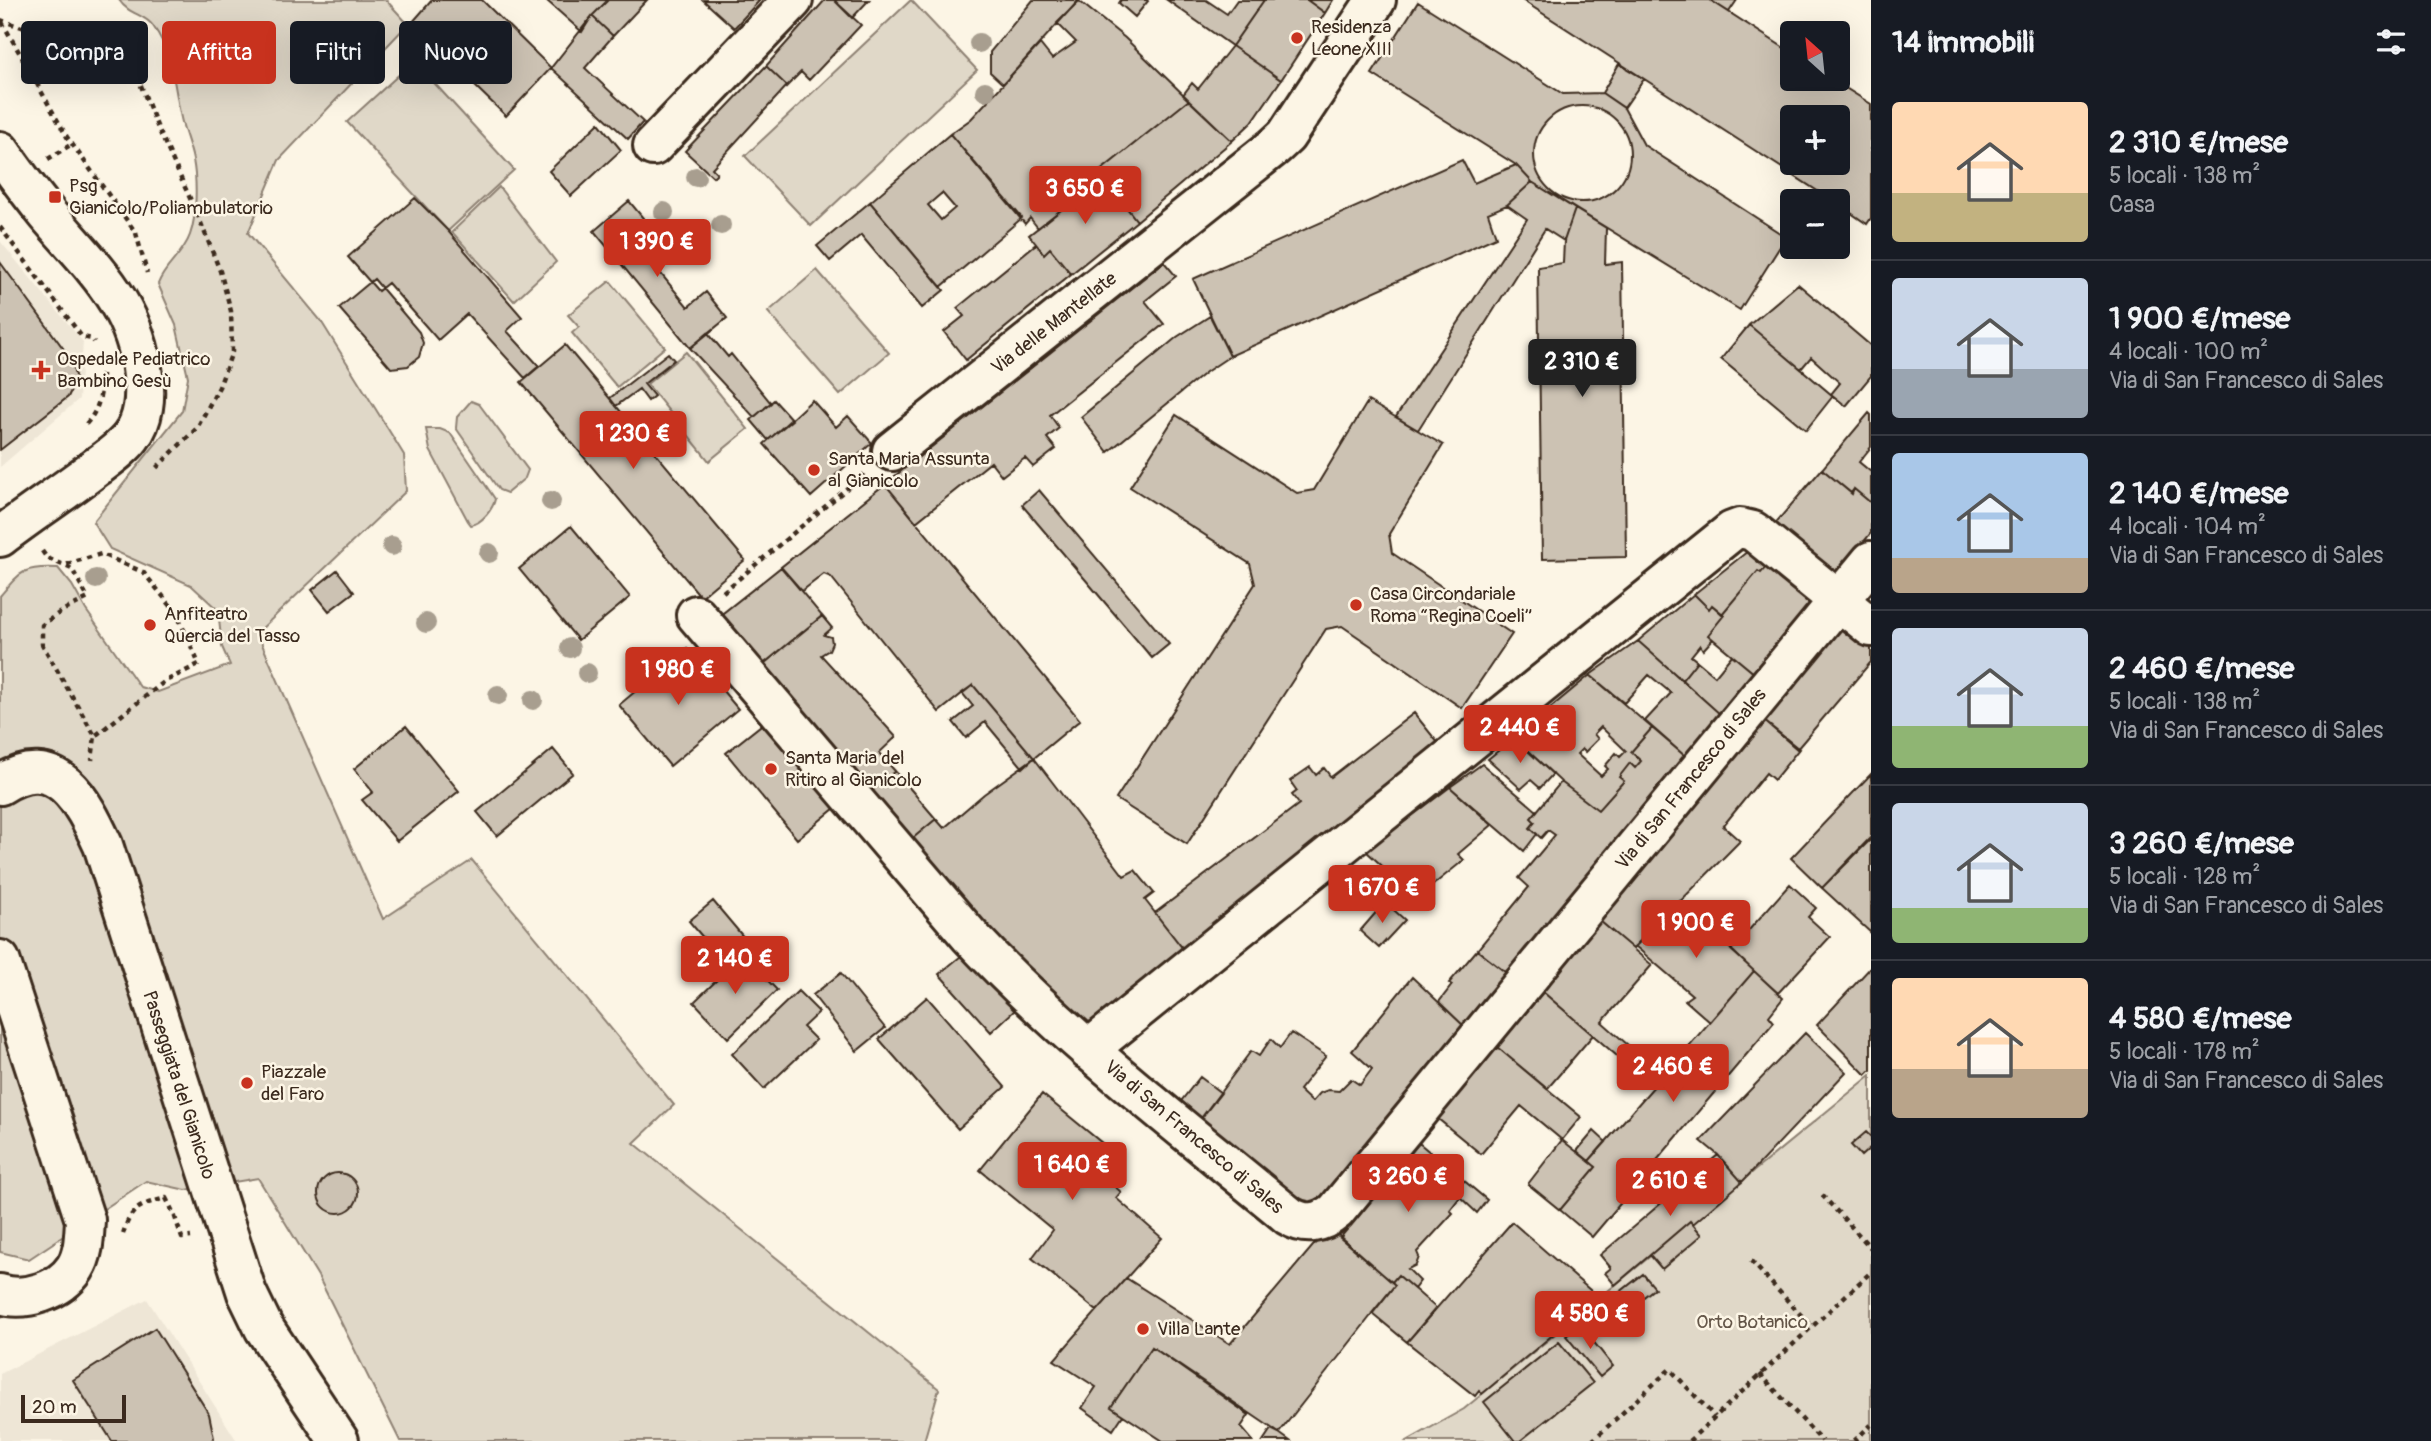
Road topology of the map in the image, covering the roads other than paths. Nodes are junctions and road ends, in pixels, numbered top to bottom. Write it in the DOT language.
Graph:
graph roads {
  1 [pos="793,0"];
  2 [pos="1376,0"];
  3 [pos="653,146"];
  4 [pos="0,151"];
  5 [pos="892,452"];
  6 [pos="0,537"];
  7 [pos="1871,561"];
  8 [pos="1839,600"];
  9 [pos="696,615"];
  10 [pos="1871,627"];
  11 [pos="0,785"];
  12 [pos="0,960"];
  13 [pos="1088,1050"];
  14 [pos="0,1294"];
  15 [pos="339,1441"];
  1 -- 3 [label="street"];
  2 -- 5 [label="street, Via delle Mantellate"];
  4 -- 6 [label="street"];
  7 -- 8 [label="street, Via di San Francesco di Sales"];
  8 -- 10 [label="street"];
  8 -- 13 [label="street"];
  8 -- 13 [label="street, Via di San Francesco di Sales"];
  9 -- 13 [label="street, Via di San Francesco di Sales"];
  11 -- 15 [label="street, Passeggiata del Gianicolo"];
  12 -- 14 [label="street"];
}
